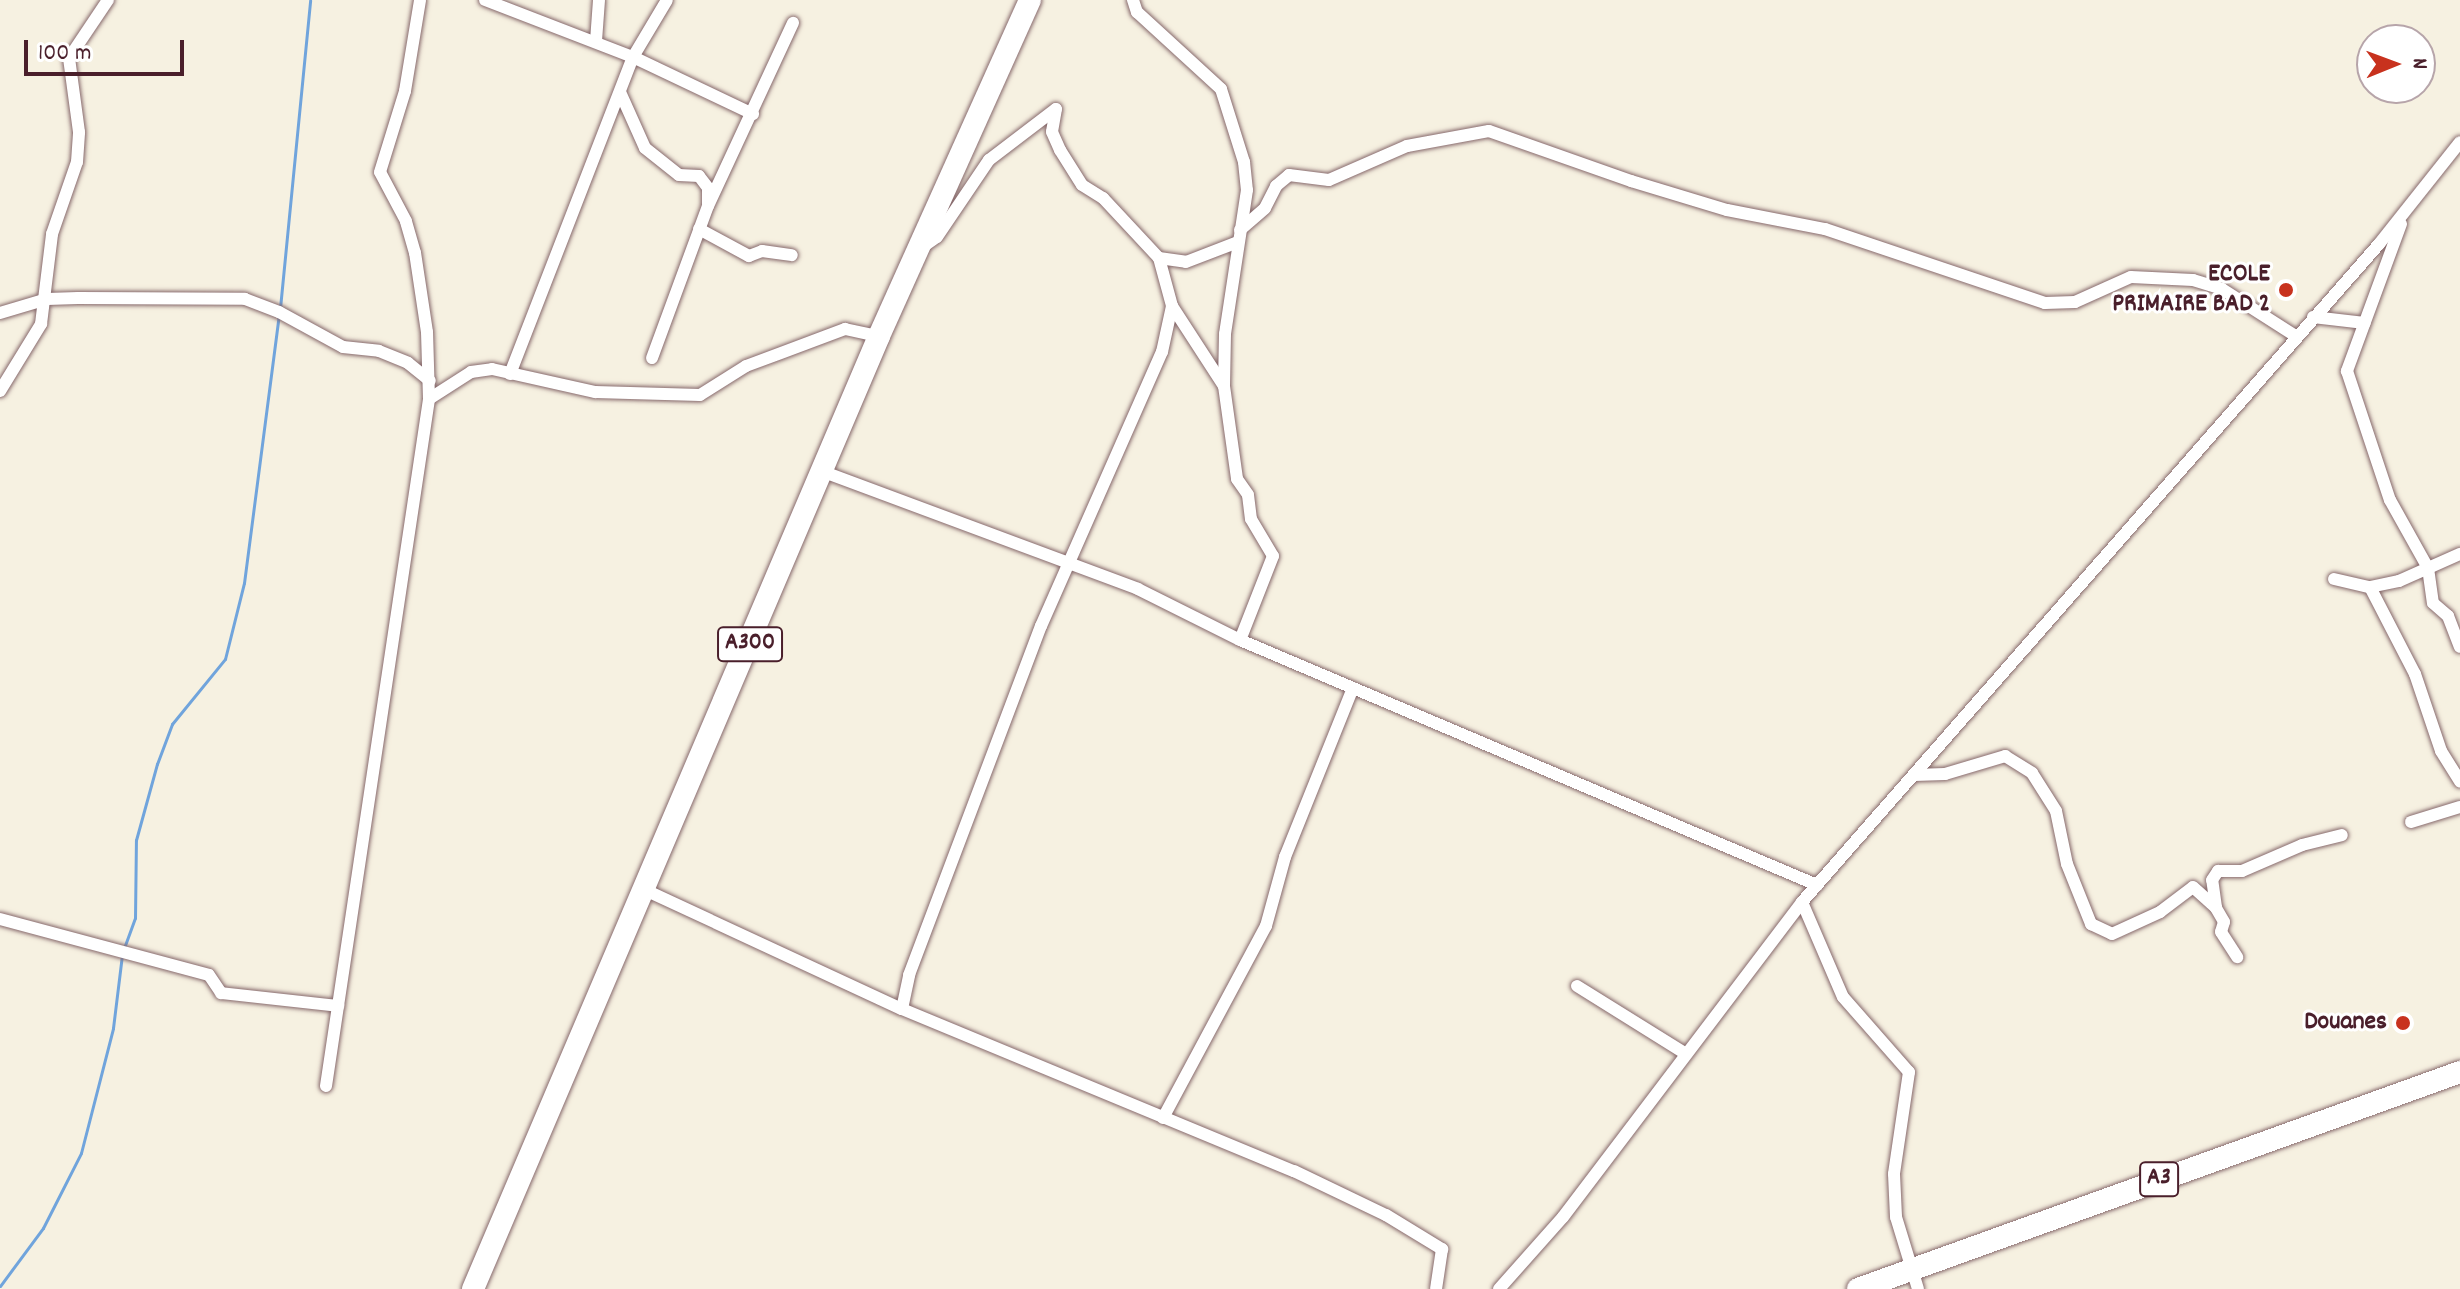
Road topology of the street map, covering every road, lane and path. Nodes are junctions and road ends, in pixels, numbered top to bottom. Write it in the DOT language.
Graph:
graph roads {
  1 [pos="108,0"];
  2 [pos="420,0"];
  3 [pos="485,0"];
  4 [pos="599,0"];
  5 [pos="667,0"];
  6 [pos="1030,0"];
  7 [pos="1133,0"];
  8 [pos="793,23"];
  9 [pos="596,41"];
  10 [pos="633,57"];
  11 [pos="620,92"];
  12 [pos="753,114"];
  13 [pos="2460,142"];
  14 [pos="708,206"];
  15 [pos="2404,214"];
  16 [pos="699,229"];
  17 [pos="1239,236"];
  18 [pos="919,250"];
  19 [pos="792,255"];
  20 [pos="1159,258"];
  21 [pos="47,299"];
  22 [pos="1172,306"];
  23 [pos="0,313"];
  24 [pos="2313,317"];
  25 [pos="2365,323"];
  26 [pos="2294,335"];
  27 [pos="879,336"];
  28 [pos="652,358"];
  29 [pos="510,374"];
  30 [pos="430,381"];
  31 [pos="1224,386"];
  32 [pos="0,391"];
  33 [pos="429,399"];
  34 [pos="824,472"];
  35 [pos="2460,554"];
  36 [pos="1068,562"];
  37 [pos="2428,568"];
  38 [pos="2334,579"];
  39 [pos="2370,587"];
  40 [pos="1240,640"];
  41 [pos="2460,647"];
  42 [pos="1353,688"];
  43 [pos="1914,775"];
  44 [pos="2460,782"];
  45 [pos="2460,807"];
  46 [pos="2411,822"];
  47 [pos="2342,835"];
  48 [pos="1817,885"];
  49 [pos="643,889"];
  50 [pos="1802,902"];
  51 [pos="2216,908"];
  52 [pos="0,919"];
  53 [pos="2237,957"];
  54 [pos="1577,986"];
  55 [pos="338,1006"];
  56 [pos="902,1009"];
  57 [pos="1683,1052"];
  58 [pos="2460,1072"];
  59 [pos="326,1086"];
  60 [pos="1163,1118"];
  61 [pos="1913,1266"];
  62 [pos="473,1289"];
  63 [pos="1436,1289"];
  64 [pos="1499,1289"];
  65 [pos="1858,1289"];
  66 [pos="1918,1289"];
  1 -- 21 [label="street"];
  2 -- 30 [label="street"];
  3 -- 9 [label="street"];
  4 -- 9 [label="street"];
  5 -- 10 [label="street"];
  6 -- 18 [label="highway, A300"];
  7 -- 17 [label="street"];
  8 -- 12 [label="street"];
  9 -- 10 [label="street"];
  10 -- 11 [label="street"];
  10 -- 12 [label="street"];
  11 -- 14 [label="street"];
  11 -- 29 [label="street"];
  12 -- 14 [label="street"];
  13 -- 15 [label="street"];
  14 -- 16 [label="street"];
  15 -- 24 [label="street"];
  15 -- 25 [label="street"];
  16 -- 19 [label="street"];
  16 -- 28 [label="street"];
  17 -- 20 [label="street"];
  17 -- 26 [label="street"];
  17 -- 31 [label="street"];
  18 -- 20 [label="street"];
  18 -- 27 [label="highway, A300"];
  20 -- 22 [label="street"];
  21 -- 23 [label="street"];
  21 -- 30 [label="street"];
  21 -- 32 [label="street"];
  22 -- 31 [label="street"];
  22 -- 36 [label="street"];
  24 -- 25 [label="street"];
  24 -- 26 [label="street"];
  25 -- 37 [label="street"];
  26 -- 43 [label="street"];
  27 -- 29 [label="street"];
  27 -- 34 [label="highway, A300"];
  29 -- 33 [label="street"];
  30 -- 33 [label="street"];
  31 -- 40 [label="street"];
  33 -- 55 [label="street"];
  34 -- 36 [label="street"];
  34 -- 49 [label="highway, A300"];
  35 -- 37 [label="street"];
  36 -- 40 [label="street"];
  36 -- 56 [label="street"];
  37 -- 39 [label="street"];
  37 -- 41 [label="street"];
  38 -- 39 [label="street"];
  39 -- 44 [label="street"];
  40 -- 42 [label="street"];
  42 -- 48 [label="street"];
  42 -- 60 [label="street"];
  43 -- 48 [label="street"];
  43 -- 51 [label="street"];
  45 -- 46 [label="street"];
  47 -- 51 [label="street"];
  48 -- 50 [label="street"];
  49 -- 56 [label="street"];
  49 -- 62 [label="highway, A300"];
  50 -- 57 [label="street"];
  50 -- 61 [label="street"];
  51 -- 53 [label="street"];
  52 -- 55 [label="street"];
  54 -- 57 [label="street"];
  55 -- 59 [label="street"];
  56 -- 60 [label="street"];
  57 -- 64 [label="street"];
  58 -- 61 [label="highway, A3"];
  60 -- 63 [label="street"];
  61 -- 65 [label="highway, A3"];
  61 -- 66 [label="street"];
}
